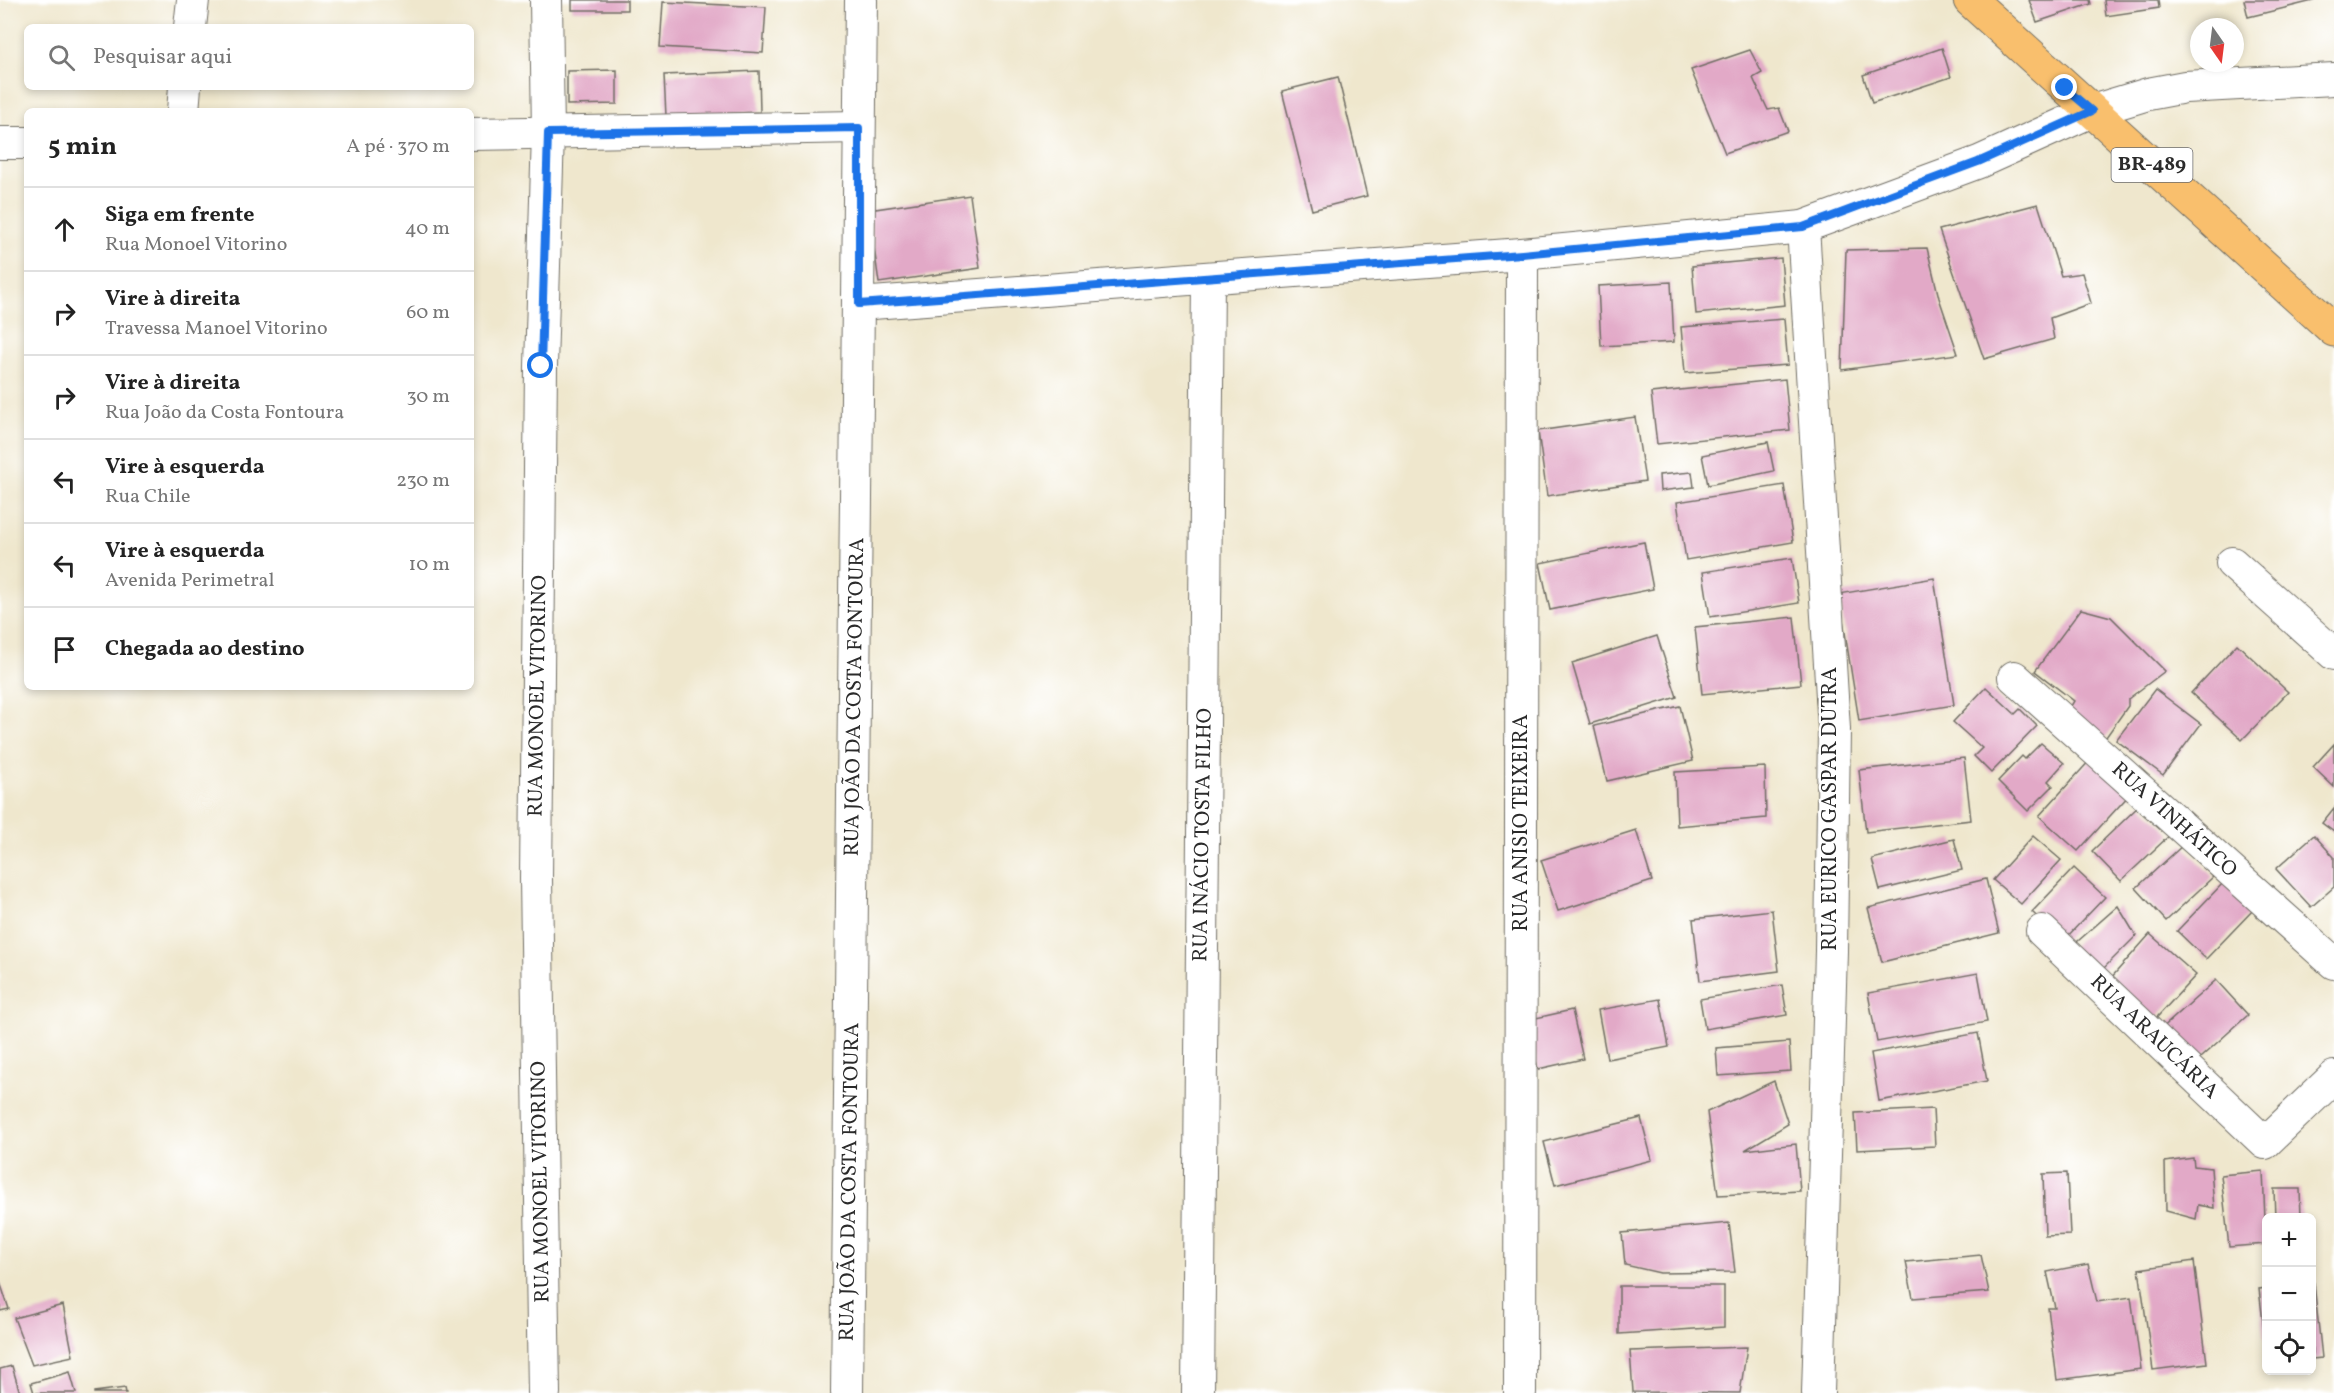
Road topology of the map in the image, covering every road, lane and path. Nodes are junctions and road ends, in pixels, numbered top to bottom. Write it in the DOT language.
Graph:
graph roads {
  1 [pos="193,0"];
  2 [pos="546,0"];
  3 [pos="861,0"];
  4 [pos="1970,0"];
  5 [pos="190,24"];
  6 [pos="2334,80"];
  7 [pos="185,90"];
  8 [pos="183,108"];
  9 [pos="2092,111"];
  10 [pos="859,128"];
  11 [pos="548,133"];
  12 [pos="474,134"];
  13 [pos="24,142"];
  14 [pos="0,143"];
  15 [pos="1803,227"];
  16 [pos="1522,254"];
  17 [pos="1208,278"];
  18 [pos="859,304"];
  19 [pos="2334,330"];
  20 [pos="2232,563"];
  21 [pos="2334,654"];
  22 [pos="2014,677"];
  23 [pos="2042,931"];
  24 [pos="2334,963"];
  25 [pos="2334,1077"];
  26 [pos="544,1393"];
  27 [pos="847,1393"];
  28 [pos="1198,1393"];
  29 [pos="1520,1393"];
  30 [pos="1818,1393"];
  1 -- 5 [label="street"];
  2 -- 11 [label="street, RUA MONOEL VITORINO"];
  3 -- 10 [label="street, RUA JOÃO DA COSTA FONTOURA"];
  4 -- 9 [label="main road, BR-489"];
  6 -- 9 [label="street"];
  7 -- 8 [label="street"];
  9 -- 15 [label="street"];
  9 -- 19 [label="main road, BR-489"];
  10 -- 11 [label="street"];
  10 -- 18 [label="street, RUA JOÃO DA COSTA FONTOURA"];
  11 -- 12 [label="street"];
  11 -- 26 [label="street, RUA MONOEL VITORINO"];
  13 -- 14 [label="street"];
  15 -- 16 [label="street"];
  15 -- 30 [label="street, RUA EURICO GASPAR DUTRA"];
  16 -- 17 [label="street"];
  16 -- 29 [label="street, RUA ANISIO TEIXEIRA"];
  17 -- 18 [label="street"];
  17 -- 28 [label="street, RUA INÁCIO TOSTA FILHO"];
  18 -- 27 [label="street, RUA JOÃO DA COSTA FONTOURA"];
  20 -- 21 [label="street"];
  22 -- 24 [label="street, RUA VINHÁTICO"];
  23 -- 25 [label="street, RUA ARAUCÁRIA"];
}
